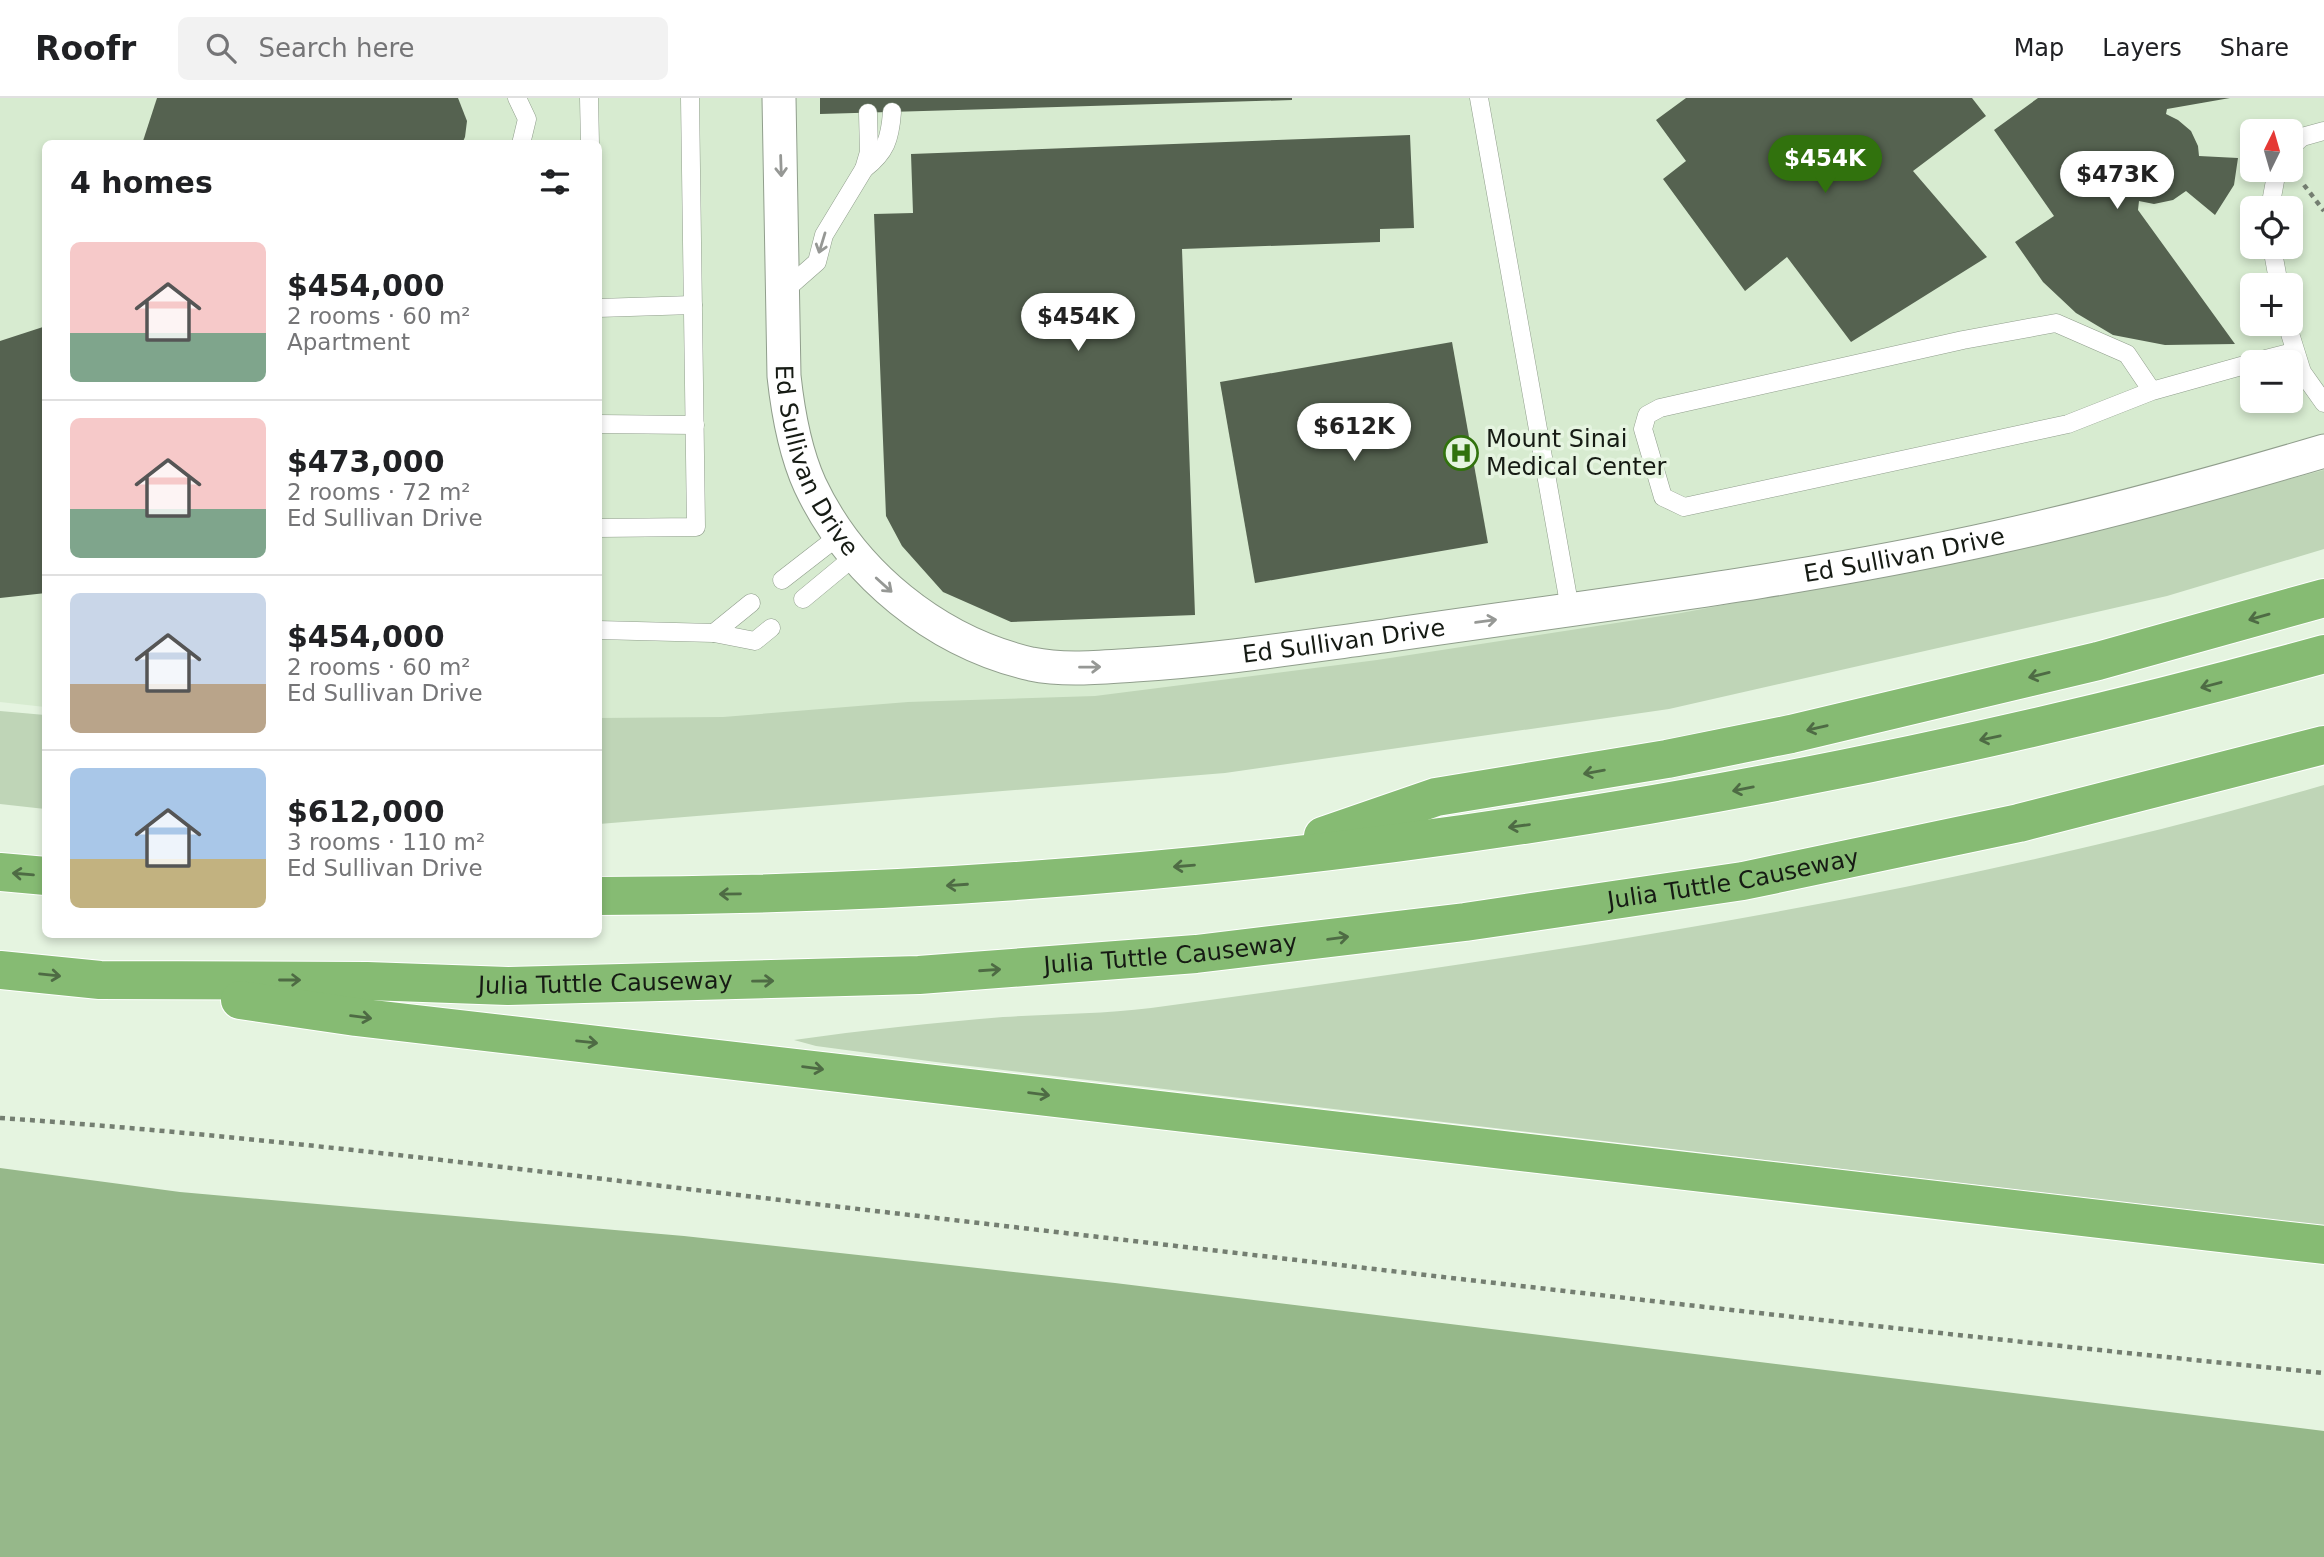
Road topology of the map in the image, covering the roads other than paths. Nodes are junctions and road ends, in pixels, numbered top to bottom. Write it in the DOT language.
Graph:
graph roads {
  1 [pos="517,98"];
  2 [pos="589,98"];
  3 [pos="690,98"];
  4 [pos="779,98"];
  5 [pos="1479,98"];
  6 [pos="892,112"];
  7 [pos="868,113"];
  8 [pos="2324,131"];
  9 [pos="2303,138"];
  10 [pos="522,140"];
  11 [pos="590,140"];
  12 [pos="864,169"];
  13 [pos="784,291"];
  14 [pos="693,305"];
  15 [pos="602,308"];
  16 [pos="2240,366"];
  17 [pos="2303,373"];
  18 [pos="2152,391"];
  19 [pos="2324,403"];
  20 [pos="602,425"];
  21 [pos="695,425"];
  22 [pos="2324,451"];
  23 [pos="602,528"];
  24 [pos="848,545"];
  25 [pos="782,580"];
  26 [pos="2324,598"];
  27 [pos="803,599"];
  28 [pos="751,603"];
  29 [pos="1570,609"];
  30 [pos="771,628"];
  31 [pos="602,630"];
  32 [pos="715,633"];
  33 [pos="2324,654"];
  34 [pos="2324,745"];
  35 [pos="1251,860"];
  36 [pos="0,872"];
  37 [pos="42,876"];
  38 [pos="602,896"];
  39 [pos="0,970"];
  40 [pos="100,980"];
  41 [pos="2324,1245"];
  1 -- 10 [label="lane"];
  2 -- 11 [label="lane"];
  3 -- 14 [label="lane"];
  4 -- 13 [label="street, Ed Sullivan Drive, one-way"];
  5 -- 29 [label="lane"];
  6 -- 12 [label="lane"];
  7 -- 12 [label="lane"];
  8 -- 9 [label="lane"];
  12 -- 13 [label="lane, one-way"];
  13 -- 24 [label="street, Ed Sullivan Drive"];
  14 -- 15 [label="lane"];
  14 -- 21 [label="lane"];
  16 -- 18 [label="lane"];
  17 -- 19 [label="lane"];
  18 -- 18 [label="lane"];
  20 -- 21 [label="lane"];
  21 -- 23 [label="lane"];
  22 -- 29 [label="street, Ed Sullivan Drive"];
  24 -- 25 [label="lane"];
  24 -- 27 [label="lane"];
  24 -- 29 [label="street, Ed Sullivan Drive, one-way"];
  26 -- 35 [label="highway, one-way"];
  28 -- 32 [label="lane"];
  30 -- 32 [label="lane"];
  31 -- 32 [label="lane"];
  33 -- 35 [label="highway, one-way"];
  40 -- 34 [label="highway, Julia Tuttle Causeway, one-way"];
  35 -- 38 [label="highway, one-way"];
  37 -- 36 [label="highway, one-way"];
  39 -- 40 [label="highway, Julia Tuttle Causeway, one-way"];
  40 -- 41 [label="highway, one-way"];
}
